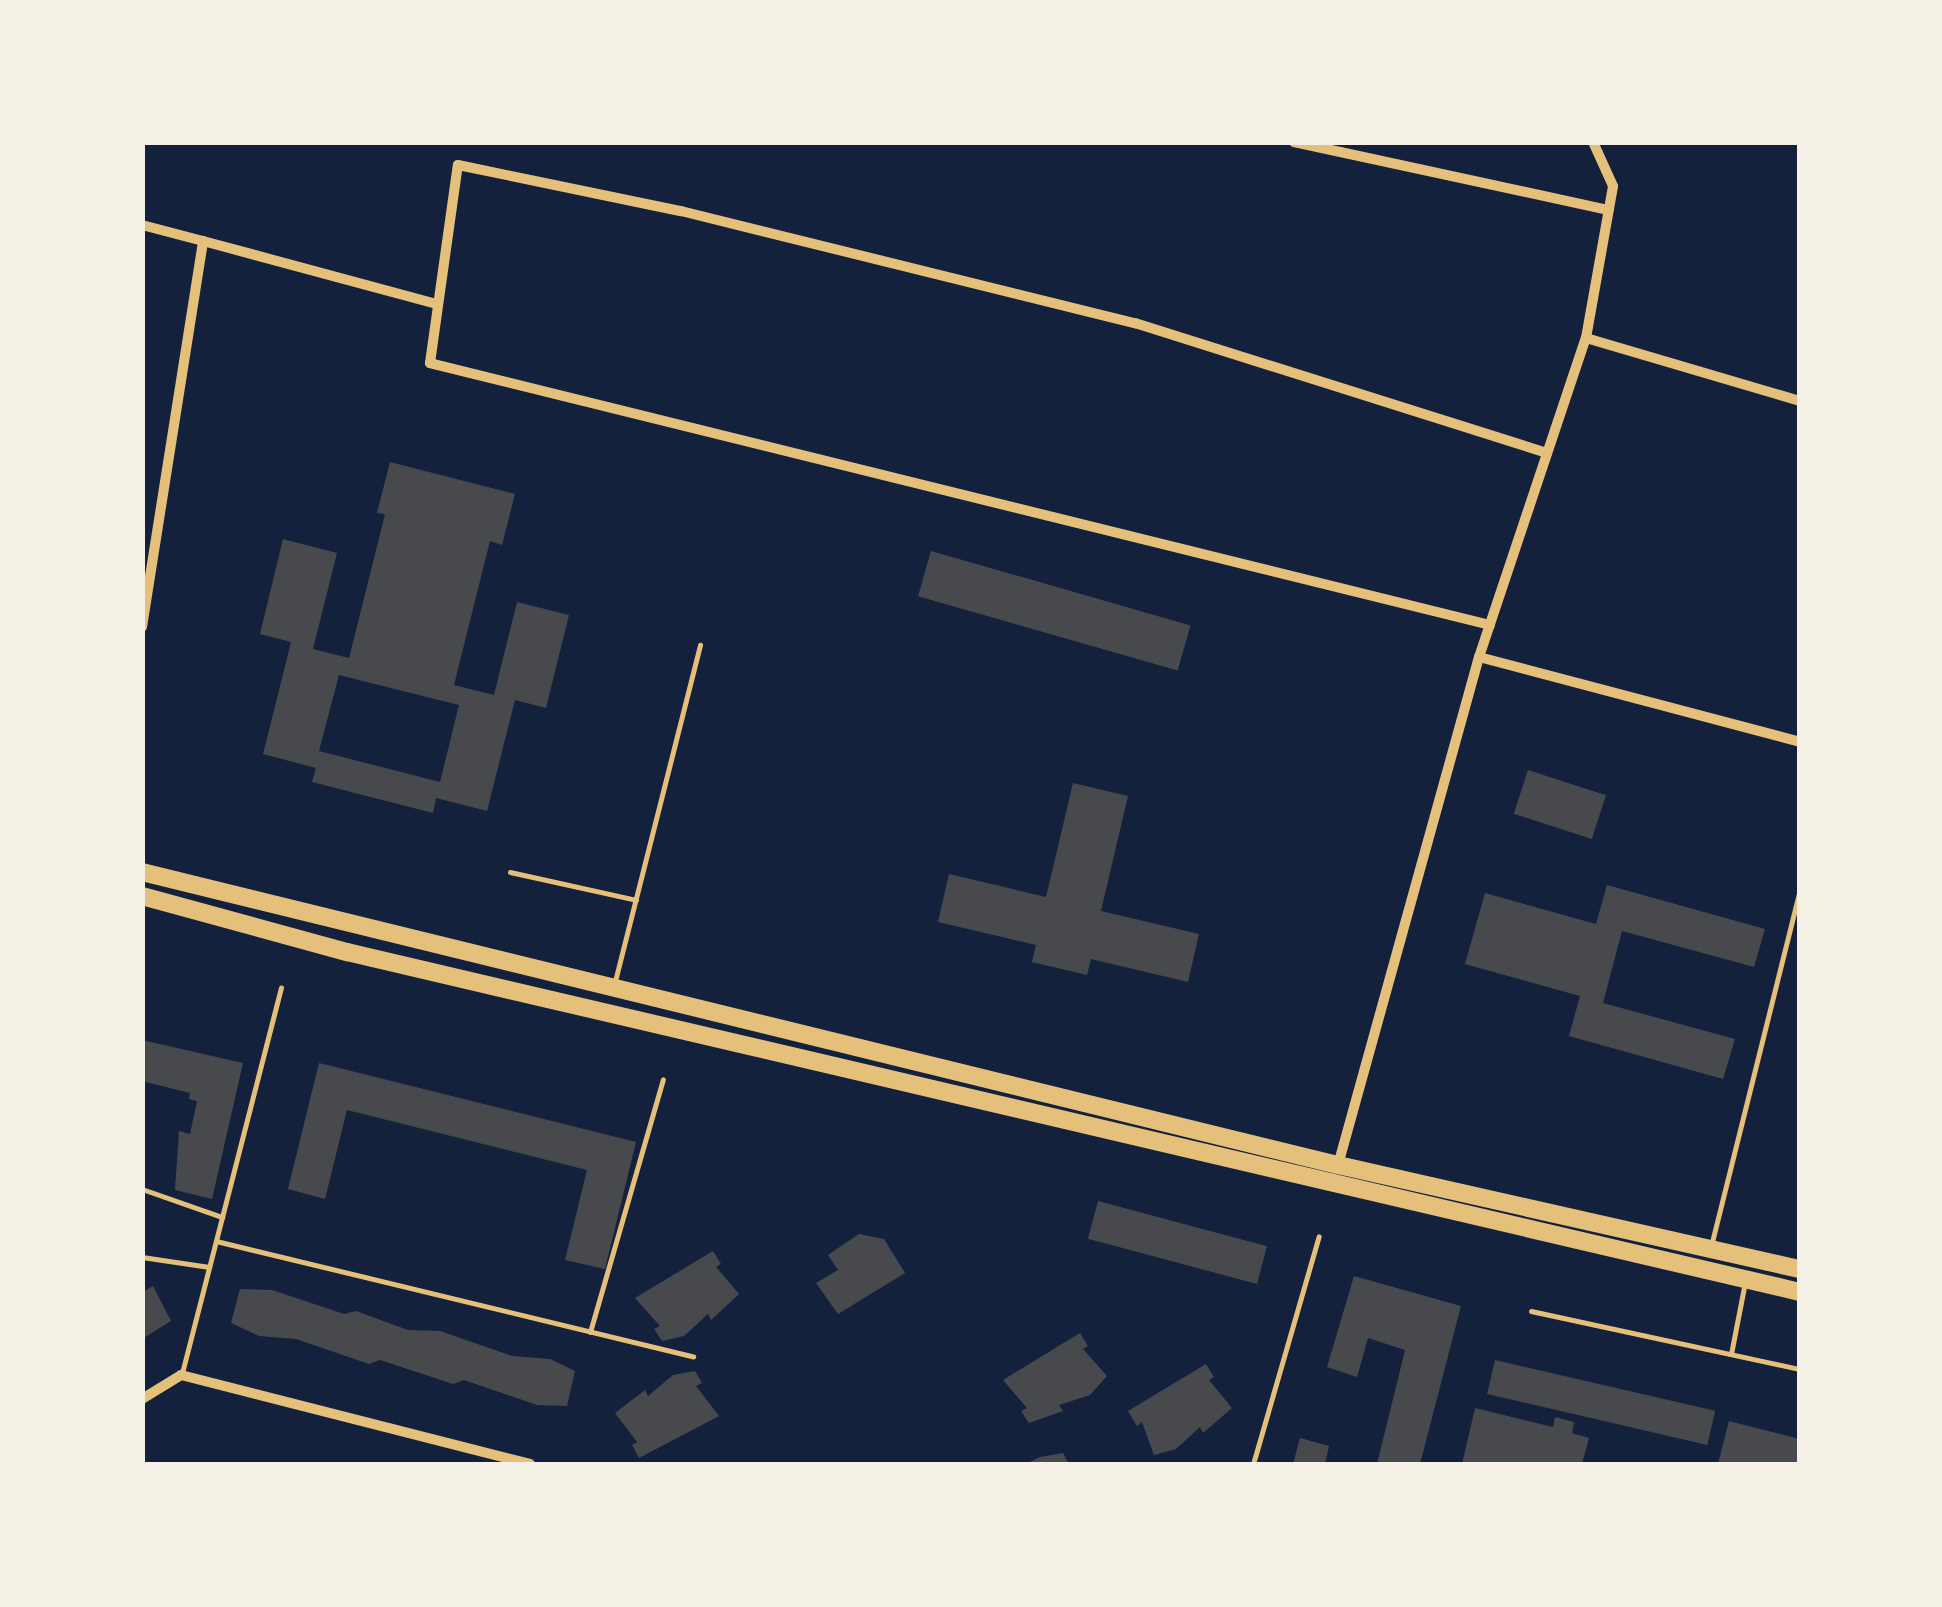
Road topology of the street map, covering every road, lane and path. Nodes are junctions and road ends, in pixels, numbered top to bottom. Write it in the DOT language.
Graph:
graph roads {
  1 [pos="1294,142"];
  2 [pos="1593,142"];
  3 [pos="1609,210"];
  4 [pos="142,225"];
  5 [pos="203,241"];
  6 [pos="436,304"];
  7 [pos="1586,338"];
  8 [pos="1800,402"];
  9 [pos="1546,453"];
  10 [pos="1490,626"];
  11 [pos="142,628"];
  12 [pos="700,646"];
  13 [pos="1479,657"];
  14 [pos="1800,742"];
  15 [pos="142,872"];
  16 [pos="510,872"];
  17 [pos="1800,890"];
  18 [pos="142,896"];
  19 [pos="636,900"];
  20 [pos="281,988"];
  21 [pos="613,988"];
  22 [pos="663,1079"];
  23 [pos="1338,1164"];
  24 [pos="142,1189"];
  25 [pos="222,1217"];
  26 [pos="1318,1236"];
  27 [pos="216,1242"];
  28 [pos="1710,1248"];
  29 [pos="142,1257"];
  30 [pos="209,1267"];
  31 [pos="1800,1268"];
  32 [pos="1746,1279"];
  33 [pos="1800,1292"];
  34 [pos="1531,1311"];
  35 [pos="590,1332"];
  36 [pos="1731,1354"];
  37 [pos="693,1356"];
  38 [pos="1800,1369"];
  39 [pos="181,1376"];
  40 [pos="142,1399"];
  41 [pos="530,1464"];
  42 [pos="1253,1464"];
  1 -- 3 [label="street"];
  2 -- 3 [label="street"];
  3 -- 7 [label="street"];
  4 -- 5 [label="street"];
  5 -- 6 [label="street"];
  5 -- 11 [label="street"];
  6 -- 9 [label="street"];
  6 -- 10 [label="street"];
  7 -- 8 [label="street"];
  7 -- 9 [label="street"];
  9 -- 10 [label="street"];
  10 -- 13 [label="street"];
  12 -- 19 [label="lane"];
  13 -- 14 [label="street"];
  13 -- 23 [label="street"];
  15 -- 21 [label="main road"];
  16 -- 19 [label="lane"];
  17 -- 28 [label="lane"];
  18 -- 32 [label="main road"];
  19 -- 21 [label="lane"];
  20 -- 25 [label="lane"];
  21 -- 23 [label="main road"];
  22 -- 35 [label="lane"];
  23 -- 28 [label="main road"];
  24 -- 25 [label="lane"];
  25 -- 27 [label="lane"];
  26 -- 42 [label="lane"];
  27 -- 30 [label="lane"];
  27 -- 35 [label="lane"];
  28 -- 31 [label="main road"];
  29 -- 30 [label="lane"];
  30 -- 39 [label="lane"];
  32 -- 33 [label="main road"];
  32 -- 36 [label="lane"];
  34 -- 36 [label="lane"];
  35 -- 37 [label="lane"];
  36 -- 38 [label="lane"];
  39 -- 40 [label="street"];
  39 -- 41 [label="street"];
}
